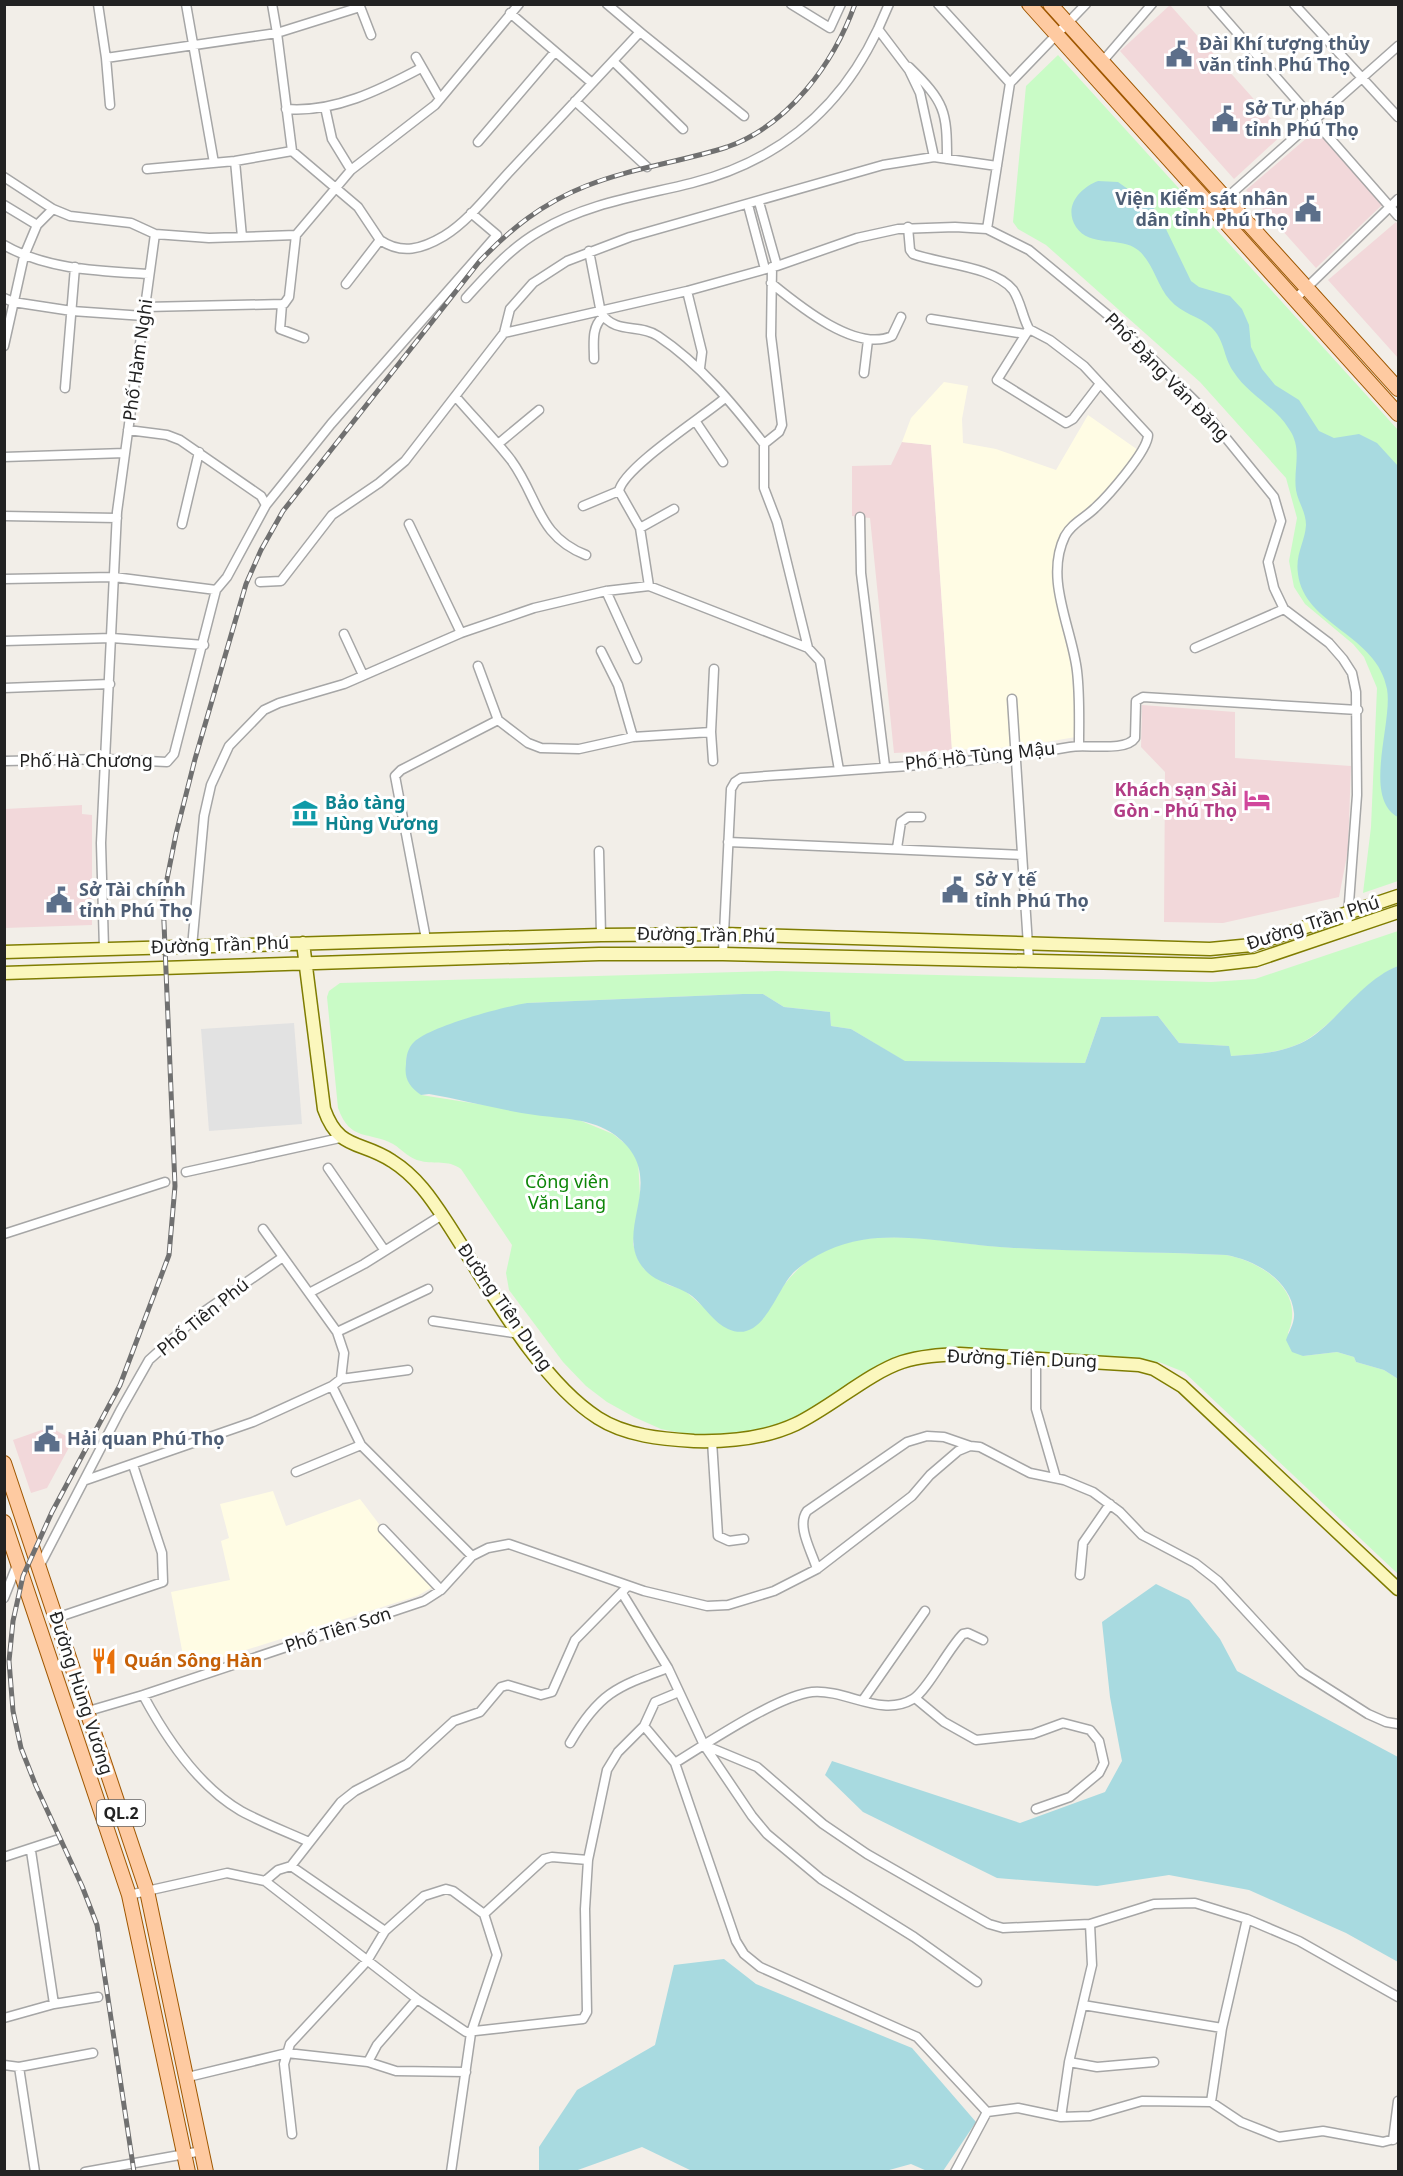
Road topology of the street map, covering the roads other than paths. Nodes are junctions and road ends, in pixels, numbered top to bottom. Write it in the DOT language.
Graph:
graph roads {
  1 [pos="98,4"];
  2 [pos="186,4"];
  3 [pos="272,4"];
  4 [pos="519,4"];
  5 [pos="607,4"];
  6 [pos="790,4"];
  7 [pos="841,4"];
  8 [pos="889,4"];
  9 [pos="938,4"];
  10 [pos="1029,4"];
  11 [pos="1050,4"];
  12 [pos="1086,4"];
  13 [pos="1152,4"];
  14 [pos="1212,4"];
  15 [pos="1294,4"];
  16 [pos="360,6"];
  17 [pos="617,8"];
  18 [pos="510,13"];
  19 [pos="1067,24"];
  20 [pos="878,29"];
  21 [pos="640,32"];
  22 [pos="277,33"];
  23 [pos="371,35"];
  24 [pos="1057,35"];
  25 [pos="191,44"];
  26 [pos="1398,46"];
  27 [pos="554,52"];
  28 [pos="416,57"];
  29 [pos="106,58"];
  30 [pos="902,60"];
  31 [pos="613,61"];
  32 [pos="1102,62"];
  33 [pos="421,68"];
  34 [pos="1363,79"];
  35 [pos="592,83"];
  36 [pos="1010,83"];
  37 [pos="440,99"];
  38 [pos="575,101"];
  39 [pos="110,105"];
  40 [pos="325,107"];
  41 [pos="286,109"];
  42 [pos="744,116"];
  43 [pos="1398,117"];
  44 [pos="1315,121"];
  45 [pos="683,129"];
  46 [pos="478,142"];
  47 [pos="292,151"];
  48 [pos="934,158"];
  49 [pos="947,159"];
  50 [pos="235,161"];
  51 [pos="214,163"];
  52 [pos="997,166"];
  53 [pos="647,167"];
  54 [pos="147,170"];
  55 [pos="351,170"];
  56 [pos="4,177"];
  57 [pos="338,188"];
  58 [pos="1226,199"];
  59 [pos="1398,199"];
  60 [pos="759,202"];
  61 [pos="4,205"];
  62 [pos="748,205"];
  63 [pos="1390,207"];
  64 [pos="53,209"];
  65 [pos="1214,209"];
  66 [pos="471,213"];
  67 [pos="1398,216"];
  68 [pos="37,225"];
  69 [pos="908,227"];
  70 [pos="987,230"];
  71 [pos="155,234"];
  72 [pos="296,235"];
  73 [pos="242,237"];
  74 [pos="380,240"];
  75 [pos="4,245"];
  76 [pos="589,251"];
  77 [pos="24,256"];
  78 [pos="75,267"];
  79 [pos="771,267"];
  80 [pos="149,274"];
  81 [pos="771,283"];
  82 [pos="346,284"];
  83 [pos="1306,288"];
  84 [pos="687,291"];
  85 [pos="4,298"];
  86 [pos="466,298"];
  87 [pos="1295,299"];
  88 [pos="13,302"];
  89 [pos="282,304"];
  90 [pos="72,311"];
  91 [pos="144,312"];
  92 [pos="602,315"];
  93 [pos="901,317"];
  94 [pos="931,319"];
  95 [pos="1027,331"];
  96 [pos="504,333"];
  97 [pos="304,338"];
  98 [pos="868,340"];
  99 [pos="4,346"];
  100 [pos="594,359"];
  101 [pos="700,368"];
  102 [pos="864,373"];
  103 [pos="1098,385"];
  104 [pos="65,388"];
  105 [pos="1398,389"];
  106 [pos="456,397"];
  107 [pos="726,398"];
  108 [pos="539,410"];
  109 [pos="1398,414"];
  110 [pos="696,422"];
  111 [pos="128,430"];
  112 [pos="498,444"];
  113 [pos="764,444"];
  114 [pos="199,452"];
  115 [pos="125,453"];
  116 [pos="4,457"];
  117 [pos="723,462"];
  118 [pos="619,491"];
  119 [pos="266,505"];
  120 [pos="583,506"];
  121 [pos="674,509"];
  122 [pos="4,516"];
  123 [pos="860,517"];
  124 [pos="117,518"];
  125 [pos="182,524"];
  126 [pos="409,524"];
  127 [pos="640,528"];
  128 [pos="586,555"];
  129 [pos="114,577"];
  130 [pos="4,579"];
  131 [pos="260,582"];
  132 [pos="649,586"];
  133 [pos="216,590"];
  134 [pos="606,591"];
  135 [pos="1284,609"];
  136 [pos="461,633"];
  137 [pos="344,634"];
  138 [pos="112,638"];
  139 [pos="4,641"];
  140 [pos="204,645"];
  141 [pos="808,648"];
  142 [pos="1195,648"];
  143 [pos="601,651"];
  144 [pos="637,659"];
  145 [pos="478,666"];
  146 [pos="714,669"];
  147 [pos="363,675"];
  148 [pos="110,684"];
  149 [pos="4,688"];
  150 [pos="1012,699"];
  151 [pos="1358,710"];
  152 [pos="498,720"];
  153 [pos="711,732"];
  154 [pos="633,737"];
  155 [pos="1079,745"];
  156 [pos="1016,756"];
  157 [pos="106,759"];
  158 [pos="4,761"];
  159 [pos="713,761"];
  160 [pos="885,766"];
  161 [pos="838,770"];
  162 [pos="921,817"];
  163 [pos="728,842"];
  164 [pos="897,848"];
  165 [pos="599,851"];
  166 [pos="1022,855"];
  167 [pos="1398,896"];
  168 [pos="1398,912"];
  169 [pos="1348,913"];
  170 [pos="1347,930"];
  171 [pos="723,934"];
  172 [pos="600,935"];
  173 [pos="426,939"];
  174 [pos="303,943"];
  175 [pos="1028,944"];
  176 [pos="192,947"];
  177 [pos="1236,947"];
  178 [pos="104,949"];
  179 [pos="4,952"];
  180 [pos="723,954"];
  181 [pos="1029,961"];
  182 [pos="1238,963"];
  183 [pos="306,964"];
  184 [pos="4,973"];
  185 [pos="340,1138"];
  186 [pos="328,1168"];
  187 [pos="186,1172"];
  188 [pos="165,1182"];
  189 [pos="442,1215"];
  190 [pos="263,1229"];
  191 [pos="4,1234"];
  192 [pos="385,1251"];
  193 [pos="283,1257"];
  194 [pos="428,1289"];
  195 [pos="309,1293"];
  196 [pos="433,1321"];
  197 [pos="337,1332"];
  198 [pos="521,1334"];
  199 [pos="1036,1358"];
  200 [pos="408,1370"];
  201 [pos="341,1378"];
  202 [pos="332,1386"];
  203 [pos="712,1441"];
  204 [pos="361,1445"];
  205 [pos="970,1446"];
  206 [pos="4,1463"];
  207 [pos="133,1465"];
  208 [pos="296,1472"];
  209 [pos="1056,1478"];
  210 [pos="86,1480"];
  211 [pos="1110,1504"];
  212 [pos="4,1522"];
  213 [pos="383,1529"];
  214 [pos="744,1539"];
  215 [pos="472,1556"];
  216 [pos="18,1563"];
  217 [pos="39,1567"];
  218 [pos="817,1569"];
  219 [pos="1080,1575"];
  220 [pos="1398,1589"];
  221 [pos="441,1590"];
  222 [pos="625,1590"];
  223 [pos="4,1598"];
  224 [pos="925,1611"];
  225 [pos="56,1618"];
  226 [pos="983,1640"];
  227 [pos="668,1668"];
  228 [pos="679,1692"];
  229 [pos="143,1695"];
  230 [pos="915,1698"];
  231 [pos="863,1700"];
  232 [pos="86,1710"];
  233 [pos="68,1717"];
  234 [pos="1398,1724"];
  235 [pos="644,1726"];
  236 [pos="570,1743"];
  237 [pos="704,1745"];
  238 [pos="675,1763"];
  239 [pos="1036,1809"];
  240 [pos="56,1840"];
  241 [pos="309,1842"];
  242 [pos="31,1851"];
  243 [pos="4,1857"];
  244 [pos="588,1860"];
  245 [pos="291,1866"];
  246 [pos="265,1881"];
  247 [pos="147,1891"];
  248 [pos="129,1895"];
  249 [pos="484,1914"];
  250 [pos="1247,1919"];
  251 [pos="1090,1924"];
  252 [pos="385,1931"];
  253 [pos="367,1961"];
  254 [pos="977,1982"];
  255 [pos="98,1997"];
  256 [pos="1398,1997"];
  257 [pos="417,1999"];
  258 [pos="54,2004"];
  259 [pos="1083,2005"];
  260 [pos="4,2018"];
  261 [pos="1222,2028"];
  262 [pos="471,2034"];
  263 [pos="93,2053"];
  264 [pos="287,2053"];
  265 [pos="1069,2061"];
  266 [pos="368,2062"];
  267 [pos="1154,2062"];
  268 [pos="4,2065"];
  269 [pos="19,2067"];
  270 [pos="466,2072"];
  271 [pos="188,2077"];
  272 [pos="1398,2101"];
  273 [pos="1211,2102"];
  274 [pos="987,2112"];
  275 [pos="1061,2117"];
  276 [pos="292,2134"];
  277 [pos="1396,2139"];
  278 [pos="202,2151"];
  279 [pos="184,2155"];
  280 [pos="35,2172"];
  281 [pos="85,2172"];
  282 [pos="188,2172"];
  283 [pos="206,2172"];
  284 [pos="451,2172"];
  285 [pos="955,2172"];
  1 -- 29 [label="street"];
  2 -- 25 [label="street"];
  3 -- 22 [label="street"];
  4 -- 18 [label="street"];
  5 -- 17 [label="street"];
  6 -- 7 [label="street"];
  8 -- 20 [label="street"];
  9 -- 36 [label="street"];
  10 -- 24 [label="main road"];
  11 -- 19 [label="main road"];
  12 -- 19 [label="street"];
  13 -- 32 [label="street"];
  14 -- 44 [label="street"];
  15 -- 34 [label="street"];
  16 -- 22 [label="street"];
  16 -- 23 [label="street"];
  17 -- 21 [label="street"];
  18 -- 27 [label="street"];
  18 -- 37 [label="street"];
  19 -- 24 [label="street"];
  19 -- 32 [label="main road"];
  20 -- 30 [label="street"];
  20 -- 86 [label="street"];
  21 -- 31 [label="street"];
  21 -- 42 [label="street"];
  22 -- 25 [label="street"];
  22 -- 41 [label="street"];
  24 -- 36 [label="street"];
  24 -- 65 [label="main road"];
  25 -- 29 [label="street"];
  25 -- 51 [label="street"];
  26 -- 34 [label="street"];
  27 -- 35 [label="street"];
  27 -- 46 [label="street"];
  28 -- 33 [label="street"];
  29 -- 39 [label="street"];
  30 -- 48 [label="street"];
  30 -- 49 [label="street"];
  31 -- 35 [label="street"];
  31 -- 45 [label="street"];
  32 -- 58 [label="main road"];
  33 -- 37 [label="street"];
  33 -- 40 [label="street"];
  34 -- 43 [label="street"];
  34 -- 44 [label="street"];
  35 -- 38 [label="street"];
  36 -- 52 [label="street"];
  37 -- 55 [label="street"];
  38 -- 53 [label="street"];
  38 -- 66 [label="street"];
  40 -- 41 [label="street"];
  40 -- 55 [label="street"];
  41 -- 47 [label="street"];
  44 -- 58 [label="street"];
  44 -- 63 [label="street"];
  47 -- 50 [label="street"];
  47 -- 57 [label="street"];
  48 -- 49 [label="street"];
  48 -- 60 [label="street"];
  49 -- 52 [label="street"];
  50 -- 51 [label="street"];
  50 -- 73 [label="street"];
  51 -- 54 [label="street"];
  52 -- 70 [label="street"];
  55 -- 57 [label="street"];
  56 -- 64 [label="street"];
  57 -- 72 [label="street"];
  57 -- 74 [label="street"];
  58 -- 65 [label="street"];
  58 -- 83 [label="main road"];
  59 -- 63 [label="street"];
  60 -- 62 [label="street"];
  60 -- 79 [label="street"];
  61 -- 68 [label="street"];
  62 -- 76 [label="street"];
  62 -- 79 [label="street"];
  63 -- 67 [label="street"];
  63 -- 83 [label="street"];
  64 -- 68 [label="street"];
  64 -- 71 [label="street"];
  65 -- 87 [label="main road"];
  66 -- 74 [label="street"];
  66 -- 119 [label="street"];
  68 -- 77 [label="street"];
  69 -- 70 [label="street"];
  69 -- 79 [label="street"];
  69 -- 95 [label="street"];
  70 -- 135 [label="street, Phố Đặng Văn Đăng"];
  71 -- 73 [label="street"];
  71 -- 80 [label="street, Phố Hàm Nghi"];
  72 -- 73 [label="street"];
  72 -- 89 [label="street"];
  74 -- 82 [label="street"];
  75 -- 77 [label="street"];
  76 -- 92 [label="street"];
  76 -- 96 [label="street"];
  77 -- 78 [label="street"];
  77 -- 88 [label="street"];
  78 -- 80 [label="street"];
  78 -- 90 [label="street"];
  79 -- 81 [label="street"];
  79 -- 84 [label="street"];
  80 -- 91 [label="street, Phố Hàm Nghi"];
  81 -- 98 [label="street"];
  81 -- 113 [label="street"];
  83 -- 87 [label="street"];
  83 -- 105 [label="main road"];
  84 -- 92 [label="street"];
  84 -- 101 [label="street"];
  85 -- 88 [label="street"];
  87 -- 109 [label="main road"];
  88 -- 90 [label="street"];
  88 -- 99 [label="street"];
  89 -- 91 [label="street"];
  89 -- 97 [label="street"];
  90 -- 91 [label="street"];
  90 -- 104 [label="street"];
  91 -- 111 [label="street, Phố Hàm Nghi"];
  92 -- 96 [label="street"];
  92 -- 100 [label="street"];
  92 -- 101 [label="street"];
  93 -- 98 [label="street"];
  94 -- 95 [label="street"];
  95 -- 103 [label="street"];
  95 -- 103 [label="street"];
  96 -- 106 [label="street"];
  98 -- 102 [label="street"];
  101 -- 107 [label="street"];
  103 -- 155 [label="street"];
  106 -- 112 [label="street"];
  106 -- 131 [label="street"];
  107 -- 110 [label="street"];
  107 -- 113 [label="street"];
  108 -- 112 [label="street"];
  110 -- 117 [label="street"];
  110 -- 118 [label="street"];
  111 -- 114 [label="street"];
  111 -- 115 [label="street, Phố Hàm Nghi"];
  112 -- 128 [label="street"];
  113 -- 141 [label="street"];
  114 -- 119 [label="street"];
  114 -- 125 [label="street"];
  115 -- 116 [label="street"];
  115 -- 124 [label="street, Phố Hàm Nghi"];
  118 -- 120 [label="street"];
  118 -- 127 [label="street"];
  119 -- 133 [label="street"];
  121 -- 127 [label="street"];
  122 -- 124 [label="street"];
  123 -- 160 [label="street"];
  124 -- 129 [label="street, Phố Hàm Nghi"];
  126 -- 136 [label="street"];
  127 -- 132 [label="street"];
  129 -- 130 [label="street"];
  129 -- 133 [label="street"];
  129 -- 138 [label="street, Phố Hàm Nghi"];
  132 -- 134 [label="street"];
  132 -- 141 [label="street"];
  133 -- 140 [label="street"];
  134 -- 136 [label="street"];
  134 -- 144 [label="street"];
  135 -- 142 [label="street"];
  135 -- 151 [label="street, Phố Đặng Văn Đăng"];
  136 -- 147 [label="street"];
  137 -- 147 [label="street"];
  138 -- 139 [label="street"];
  138 -- 140 [label="street"];
  138 -- 148 [label="street, Phố Hàm Nghi"];
  140 -- 157 [label="street, Phố Hà Chương"];
  141 -- 161 [label="street"];
  143 -- 154 [label="street"];
  145 -- 152 [label="street"];
  146 -- 153 [label="street"];
  147 -- 176 [label="street"];
  148 -- 149 [label="street"];
  148 -- 157 [label="street, Phố Hàm Nghi"];
  150 -- 156 [label="street"];
  151 -- 155 [label="street, Phố Hồ Tùng Mậu"];
  151 -- 169 [label="street, Phố Đặng Văn Đăng"];
  152 -- 154 [label="street"];
  152 -- 173 [label="street"];
  153 -- 154 [label="street"];
  153 -- 159 [label="street"];
  155 -- 156 [label="street, Phố Hồ Tùng Mậu"];
  156 -- 160 [label="street, Phố Hồ Tùng Mậu"];
  156 -- 166 [label="street"];
  157 -- 158 [label="street, Phố Hà Chương"];
  157 -- 178 [label="street, Phố Hàm Nghi"];
  160 -- 161 [label="street, Phố Hồ Tùng Mậu"];
  161 -- 163 [label="street, Phố Hồ Tùng Mậu"];
  162 -- 164 [label="street"];
  163 -- 164 [label="street"];
  163 -- 171 [label="street, Phố Hồ Tùng Mậu"];
  164 -- 166 [label="street"];
  165 -- 172 [label="street"];
  166 -- 175 [label="street"];
  167 -- 169 [label="main road, Đường Trần Phú"];
  168 -- 170 [label="main road, Đường Trần Phú"];
  169 -- 170 [label="street, Phố Đặng Văn Đăng"];
  169 -- 177 [label="main road, Đường Trần Phú"];
  170 -- 182 [label="main road, Đường Trần Phú"];
  171 -- 172 [label="main road, Đường Trần Phú"];
  171 -- 175 [label="main road, Đường Trần Phú"];
  171 -- 180 [label="street, Phố Hồ Tùng Mậu"];
  172 -- 173 [label="main road, Đường Trần Phú"];
  173 -- 174 [label="main road, Đường Trần Phú"];
  174 -- 176 [label="main road, Đường Trần Phú"];
  174 -- 183 [label="main road"];
  175 -- 177 [label="main road, Đường Trần Phú"];
  175 -- 181 [label="street"];
  176 -- 178 [label="main road, Đường Trần Phú"];
  177 -- 182 [label="main road"];
  178 -- 179 [label="main road, Đường Trần Phú"];
  180 -- 181 [label="main road, Đường Trần Phú"];
  180 -- 183 [label="main road, Đường Trần Phú"];
  181 -- 182 [label="main road, Đường Trần Phú"];
  183 -- 184 [label="main road, Đường Trần Phú"];
  183 -- 185 [label="main road"];
  185 -- 187 [label="street"];
  185 -- 189 [label="main road, Đường Tiên Dung"];
  186 -- 192 [label="street"];
  188 -- 191 [label="street"];
  189 -- 192 [label="street"];
  189 -- 198 [label="main road, Đường Tiên Dung"];
  190 -- 193 [label="street"];
  192 -- 195 [label="street"];
  193 -- 195 [label="street"];
  193 -- 210 [label="street, Phố Tiên Phú"];
  194 -- 197 [label="street"];
  195 -- 197 [label="street"];
  196 -- 198 [label="street"];
  197 -- 201 [label="street"];
  198 -- 203 [label="main road, Đường Tiên Dung"];
  199 -- 203 [label="main road, Đường Tiên Dung"];
  199 -- 209 [label="street"];
  199 -- 220 [label="main road, Đường Tiên Dung"];
  200 -- 201 [label="street"];
  201 -- 202 [label="street"];
  202 -- 204 [label="street"];
  202 -- 207 [label="street"];
  203 -- 214 [label="street"];
  204 -- 208 [label="street"];
  204 -- 215 [label="street"];
  205 -- 209 [label="street"];
  205 -- 218 [label="street"];
  205 -- 218 [label="street"];
  206 -- 217 [label="main road, Đường Hùng Vương / QL.2"];
  207 -- 210 [label="street"];
  207 -- 225 [label="street"];
  209 -- 211 [label="street"];
  210 -- 217 [label="street, Phố Tiên Phú"];
  211 -- 219 [label="street"];
  211 -- 234 [label="street"];
  212 -- 216 [label="main road, Đường Hùng Vương / QL.2"];
  213 -- 221 [label="street"];
  215 -- 221 [label="street, Phố Tiên Sơn"];
  215 -- 222 [label="street, Phố Tiên Sơn"];
  216 -- 223 [label="street"];
  216 -- 233 [label="main road, Đường Hùng Vương / QL.2"];
  217 -- 225 [label="main road, Đường Hùng Vương / QL.2"];
  218 -- 222 [label="street"];
  221 -- 229 [label="street, Phố Tiên Sơn"];
  222 -- 227 [label="street"];
  222 -- 241 [label="street"];
  224 -- 231 [label="street"];
  225 -- 232 [label="main road, Đường Hùng Vương / QL.2"];
  226 -- 230 [label="street"];
  227 -- 228 [label="street"];
  227 -- 236 [label="street"];
  228 -- 235 [label="street"];
  228 -- 237 [label="street"];
  229 -- 232 [label="street, Phố Tiên Sơn"];
  229 -- 241 [label="street"];
  230 -- 231 [label="street"];
  230 -- 239 [label="street"];
  231 -- 237 [label="street"];
  232 -- 233 [label="street, Phố Tiên Sơn"];
  232 -- 247 [label="main road, Đường Hùng Vương / QL.2"];
  233 -- 248 [label="main road, Đường Hùng Vương / QL.2"];
  235 -- 238 [label="street"];
  235 -- 244 [label="street"];
  237 -- 238 [label="street"];
  237 -- 251 [label="street"];
  237 -- 254 [label="street"];
  238 -- 274 [label="street"];
  240 -- 242 [label="street"];
  241 -- 245 [label="street"];
  242 -- 243 [label="street"];
  242 -- 258 [label="street"];
  244 -- 249 [label="street"];
  244 -- 262 [label="street"];
  245 -- 246 [label="street"];
  245 -- 252 [label="street"];
  246 -- 247 [label="street"];
  246 -- 253 [label="street"];
  247 -- 248 [label="street"];
  247 -- 271 [label="main road, Đường Hùng Vương / QL.2"];
  248 -- 279 [label="main road, Đường Hùng Vương / QL.2"];
  249 -- 252 [label="street"];
  249 -- 262 [label="street"];
  250 -- 251 [label="street"];
  250 -- 256 [label="street"];
  250 -- 261 [label="street"];
  251 -- 259 [label="street"];
  252 -- 253 [label="street"];
  253 -- 257 [label="street"];
  253 -- 264 [label="street"];
  255 -- 258 [label="street"];
  257 -- 262 [label="street"];
  257 -- 266 [label="street"];
  258 -- 260 [label="street"];
  259 -- 261 [label="street"];
  259 -- 265 [label="street"];
  261 -- 273 [label="street"];
  262 -- 270 [label="street"];
  263 -- 269 [label="street"];
  264 -- 266 [label="street"];
  264 -- 271 [label="street"];
  264 -- 276 [label="street"];
  265 -- 267 [label="street"];
  265 -- 275 [label="street"];
  266 -- 270 [label="street"];
  268 -- 269 [label="street"];
  269 -- 280 [label="street"];
  270 -- 284 [label="street"];
  271 -- 278 [label="main road, Đường Hùng Vương / QL.2"];
  272 -- 277 [label="street"];
  273 -- 275 [label="street"];
  273 -- 277 [label="street"];
  274 -- 275 [label="street"];
  274 -- 285 [label="street"];
  278 -- 279 [label="street"];
  278 -- 283 [label="main road, Đường Hùng Vương / QL.2"];
  279 -- 281 [label="street"];
  279 -- 282 [label="main road, Đường Hùng Vương / QL.2"];
}
